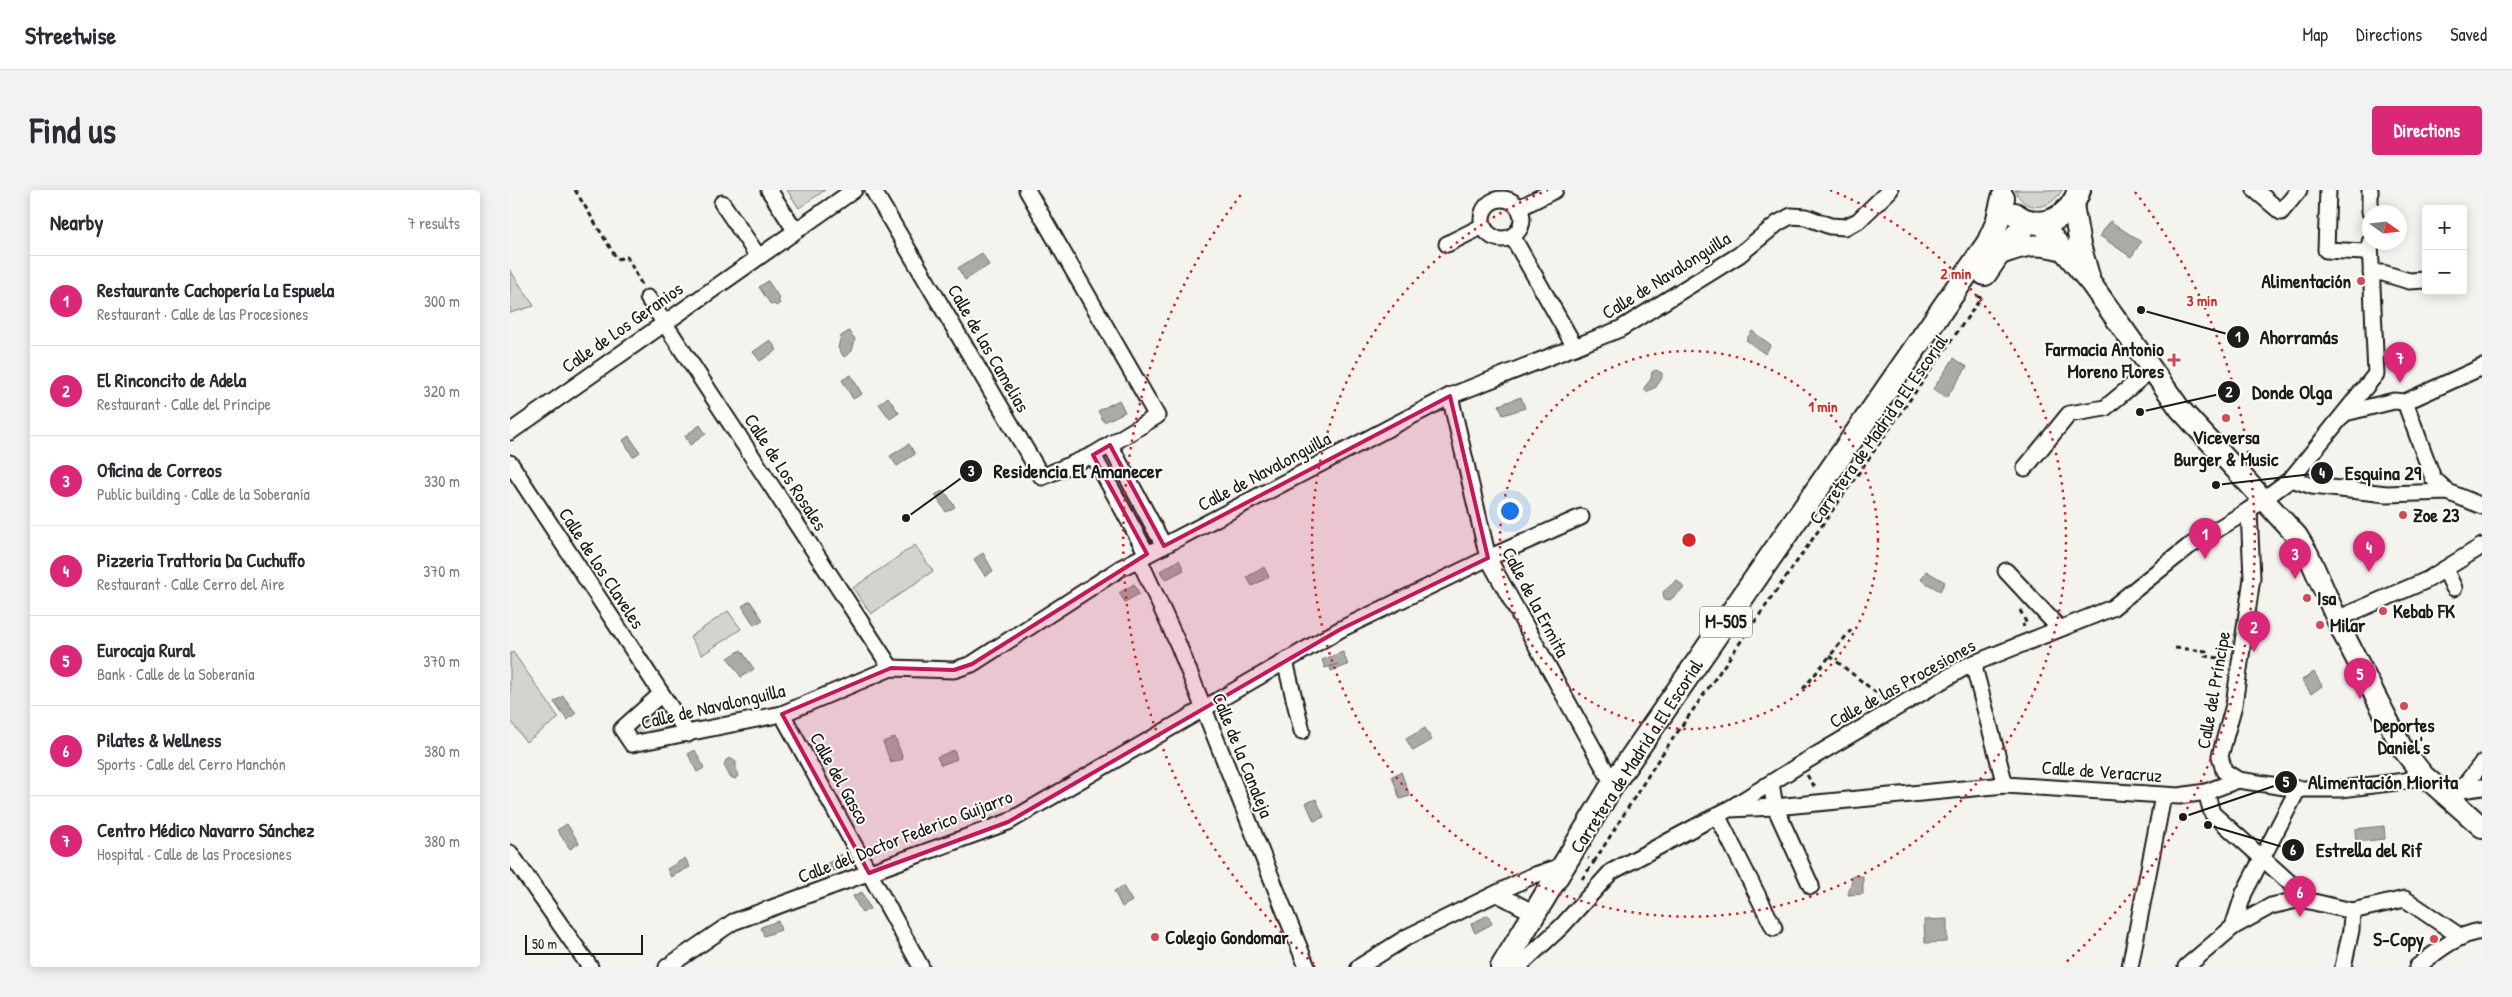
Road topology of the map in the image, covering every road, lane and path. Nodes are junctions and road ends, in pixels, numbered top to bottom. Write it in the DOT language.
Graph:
graph roads {
  1 [pos="575,190"];
  2 [pos="769,190"];
  3 [pos="854,190"];
  4 [pos="873,190"];
  5 [pos="1028,190"];
  6 [pos="1555,190"];
  7 [pos="1890,190"];
  8 [pos="2255,190"];
  9 [pos="2299,190"];
  10 [pos="2328,190"];
  11 [pos="2370,190"];
  12 [pos="2002,194"];
  13 [pos="2076,197"];
  14 [pos="722,203"];
  15 [pos="2370,205"];
  16 [pos="1519,208"];
  17 [pos="2035,222"];
  18 [pos="1483,226"];
  19 [pos="795,230"];
  20 [pos="1512,236"];
  21 [pos="1447,244"];
  22 [pos="2362,247"];
  23 [pos="2062,250"];
  24 [pos="2367,250"];
  25 [pos="1998,255"];
  26 [pos="758,256"];
  27 [pos="2371,273"];
  28 [pos="2422,280"];
  29 [pos="2092,285"];
  30 [pos="1972,293"];
  31 [pos="648,298"];
  32 [pos="664,322"];
  33 [pos="1575,347"];
  34 [pos="2482,367"];
  35 [pos="2152,369"];
  36 [pos="1450,396"];
  37 [pos="2405,402"];
  38 [pos="2345,413"];
  39 [pos="510,432"];
  40 [pos="1110,445"];
  41 [pos="1093,455"];
  42 [pos="510,463"];
  43 [pos="2025,468"];
  44 [pos="2291,479"];
  45 [pos="2448,492"];
  46 [pos="2256,505"];
  47 [pos="2480,508"];
  48 [pos="1581,517"];
  49 [pos="1164,546"];
  50 [pos="2482,546"];
  51 [pos="1143,556"];
  52 [pos="1488,558"];
  53 [pos="2445,569"];
  54 [pos="2006,571"];
  55 [pos="2454,588"];
  56 [pos="2017,603"];
  57 [pos="2336,619"];
  58 [pos="2018,628"];
  59 [pos="2059,628"];
  60 [pos="1851,630"];
  61 [pos="2175,648"];
  62 [pos="1830,656"];
  63 [pos="2228,659"];
  64 [pos="1285,661"];
  65 [pos="1973,663"];
  66 [pos="891,668"];
  67 [pos="1802,689"];
  68 [pos="661,694"];
  69 [pos="1202,709"];
  70 [pos="1890,710"];
  71 [pos="782,714"];
  72 [pos="1302,731"];
  73 [pos="688,734"];
  74 [pos="2482,762"];
  75 [pos="1801,764"];
  76 [pos="2423,775"];
  77 [pos="2238,780"];
  78 [pos="1771,783"];
  79 [pos="1613,784"];
  80 [pos="2006,785"];
  81 [pos="2482,787"];
  82 [pos="2298,789"];
  83 [pos="2206,792"];
  84 [pos="2457,795"];
  85 [pos="2163,796"];
  86 [pos="1823,801"];
  87 [pos="1775,807"];
  88 [pos="1723,812"];
  89 [pos="2482,827"];
  90 [pos="510,853"];
  91 [pos="2263,859"];
  92 [pos="1594,862"];
  93 [pos="1565,865"];
  94 [pos="869,873"];
  95 [pos="1811,886"];
  96 [pos="1498,894"];
  97 [pos="2301,899"];
  98 [pos="2352,912"];
  99 [pos="1534,913"];
  100 [pos="2233,927"];
  101 [pos="1774,928"];
  102 [pos="2482,931"];
  103 [pos="2461,937"];
  104 [pos="590,967"];
  105 [pos="667,967"];
  106 [pos="921,967"];
  107 [pos="1307,967"];
  108 [pos="1359,967"];
  109 [pos="1515,967"];
  110 [pos="2130,967"];
  111 [pos="2186,967"];
  112 [pos="2343,967"];
  113 [pos="2417,967"];
  1 -- 31 [label="path"];
  2 -- 19 [label="street"];
  3 -- 19 [label="street, Calle de Los Geranios"];
  4 -- 41 [label="street, Calle de las Camelias"];
  5 -- 40 [label="street, Calle de las Camelias"];
  6 -- 16 [label="street"];
  7 -- 33 [label="street, Calle de Navalonguilla"];
  8 -- 9 [label="street"];
  10 -- 22 [label="street"];
  11 -- 15 [label="street"];
  12 -- 17 [label="highway, M-505"];
  12 -- 79 [label="highway, Carretera de Madrid a El Escorial / M-505"];
  13 -- 17 [label="highway, M-505"];
  13 -- 29 [label="main road"];
  14 -- 26 [label="street"];
  16 -- 18 [label="street"];
  16 -- 20 [label="street"];
  17 -- 23 [label="main road"];
  17 -- 25 [label="highway, Carretera de Madrid a El Escorial / M-505"];
  18 -- 20 [label="street"];
  18 -- 21 [label="street"];
  19 -- 26 [label="street, Calle de Los Geranios"];
  20 -- 33 [label="street"];
  23 -- 25 [label="main road"];
  23 -- 29 [label="main road"];
  24 -- 27 [label="street"];
  25 -- 30 [label="highway, Carretera de Madrid a El Escorial / M-505"];
  26 -- 32 [label="street, Calle de Los Geranios"];
  27 -- 28 [label="street"];
  27 -- 38 [label="street, Calle de las Procesiones"];
  29 -- 35 [label="main road"];
  30 -- 92 [label="path"];
  30 -- 109 [label="highway, Carretera de Madrid a El Escorial / M-505"];
  31 -- 32 [label="street, Calle de Los Rosales"];
  32 -- 39 [label="street, Calle de Los Geranios"];
  32 -- 66 [label="street, Calle de Los Rosales"];
  33 -- 36 [label="street, Calle de Navalonguilla"];
  34 -- 37 [label="street"];
  35 -- 43 [label="street"];
  35 -- 46 [label="main road"];
  36 -- 49 [label="street, Calle de Navalonguilla"];
  36 -- 52 [label="street, Calle de la Ermita"];
  37 -- 38 [label="street"];
  37 -- 45 [label="street"];
  38 -- 44 [label="street, Calle de las Procesiones"];
  40 -- 41 [label="street, Calle de las Camelias"];
  40 -- 49 [label="street"];
  41 -- 51 [label="street"];
  42 -- 68 [label="street, Calle de los Claveles"];
  44 -- 45 [label="street"];
  44 -- 46 [label="street, Calle de las Procesiones"];
  45 -- 47 [label="street"];
  46 -- 57 [label="main road"];
  46 -- 59 [label="street, Calle de las Procesiones"];
  46 -- 77 [label="street, Calle del Príncipe"];
  48 -- 52 [label="street, Calle del Doctor Federico Guijarro"];
  49 -- 51 [label="street, Calle de Navalonguilla"];
  50 -- 53 [label="street"];
  51 -- 66 [label="street, Calle de Navalonguilla"];
  51 -- 69 [label="street, Calle de la Canaleja"];
  52 -- 64 [label="street, Calle del Doctor Federico Guijarro"];
  52 -- 79 [label="street, Calle de la Ermita"];
  53 -- 55 [label="street"];
  53 -- 57 [label="street"];
  54 -- 59 [label="street"];
  56 -- 58 [label="path"];
  57 -- 76 [label="main road"];
  59 -- 65 [label="street, Calle de las Procesiones"];
  60 -- 62 [label="path"];
  61 -- 63 [label="path"];
  62 -- 67 [label="path"];
  62 -- 70 [label="path"];
  64 -- 69 [label="street, Calle del Doctor Federico Guijarro"];
  64 -- 72 [label="street"];
  65 -- 70 [label="street, Calle de las Procesiones"];
  65 -- 80 [label="street"];
  66 -- 71 [label="street, Calle de Navalonguilla"];
  68 -- 73 [label="street, Calle de los Claveles"];
  68 -- 73 [label="street, Calle de Navalonguilla"];
  69 -- 94 [label="street, Calle del Doctor Federico Guijarro"];
  69 -- 107 [label="street, Calle de la Canaleja"];
  70 -- 75 [label="street, Calle de las Procesiones"];
  71 -- 73 [label="street, Calle de Navalonguilla"];
  71 -- 94 [label="street, Calle del Gasco"];
  74 -- 84 [label="street"];
  75 -- 78 [label="street, Calle de las Procesiones"];
  75 -- 86 [label="path"];
  76 -- 82 [label="street, Calle de Veracruz"];
  76 -- 84 [label="main road"];
  77 -- 82 [label="street, Calle de Veracruz"];
  77 -- 83 [label="street, Calle de Veracruz"];
  78 -- 87 [label="street"];
  78 -- 88 [label="street, Calle de Veracruz"];
  79 -- 93 [label="highway, Carretera de Madrid a El Escorial / M-505"];
  80 -- 85 [label="street, Calle de Veracruz"];
  80 -- 86 [label="street, Calle de Veracruz"];
  81 -- 84 [label="street"];
  82 -- 91 [label="street"];
  83 -- 85 [label="street, Calle de Veracruz"];
  83 -- 91 [label="street"];
  84 -- 89 [label="main road"];
  85 -- 110 [label="street"];
  86 -- 87 [label="street, Calle de Veracruz"];
  87 -- 88 [label="street, Calle de Veracruz"];
  87 -- 95 [label="street"];
  88 -- 101 [label="street"];
  88 -- 109 [label="street, Calle de Veracruz"];
  90 -- 104 [label="street"];
  91 -- 97 [label="street"];
  91 -- 100 [label="street"];
  93 -- 96 [label="street"];
  93 -- 99 [label="highway, Carretera de Madrid a El Escorial / M-505"];
  94 -- 105 [label="street, Calle del Doctor Federico Guijarro"];
  94 -- 106 [label="street, Calle del Gasco"];
  96 -- 99 [label="street"];
  96 -- 108 [label="street"];
  97 -- 98 [label="street"];
  97 -- 100 [label="street"];
  98 -- 103 [label="street"];
  98 -- 112 [label="street"];
  99 -- 109 [label="highway, Carretera de Madrid a El Escorial / M-505"];
  100 -- 111 [label="street"];
  102 -- 103 [label="street"];
  103 -- 113 [label="street"];
}
